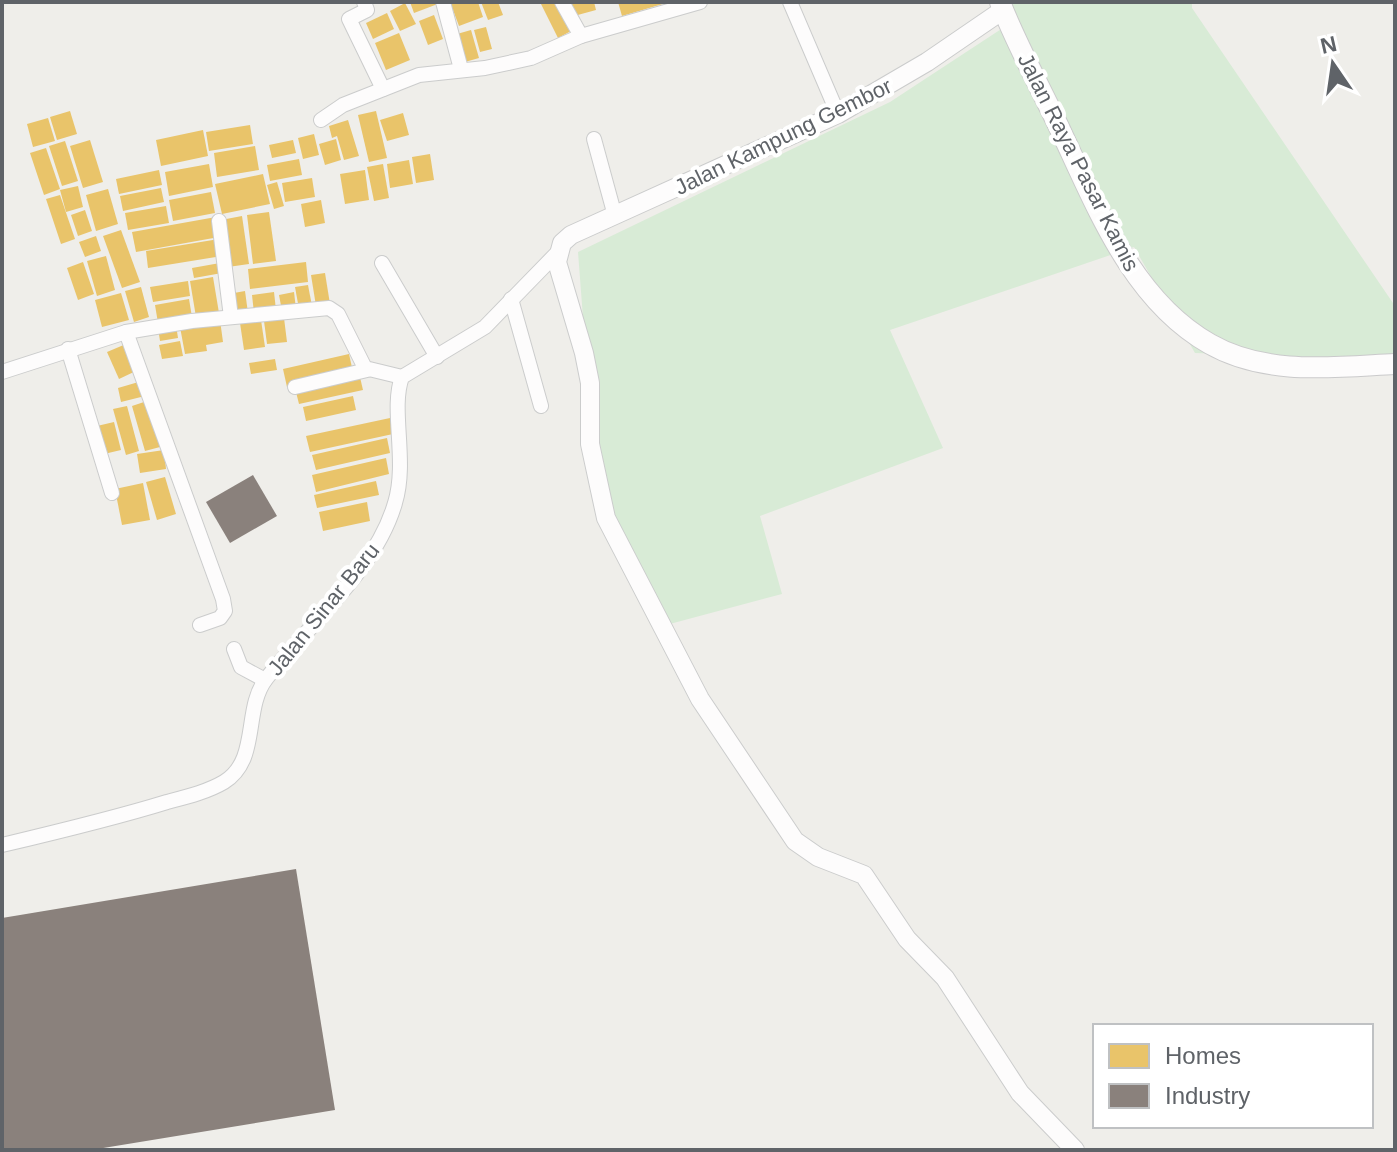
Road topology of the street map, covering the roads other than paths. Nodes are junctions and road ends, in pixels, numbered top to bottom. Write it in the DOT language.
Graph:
graph roads {
  1 [pos="364,2"];
  2 [pos="443,2"];
  3 [pos="562,2"];
  4 [pos="700,2"];
  5 [pos="790,2"];
  6 [pos="682,4"];
  7 [pos="1001,6"];
  8 [pos="581,36"];
  9 [pos="461,69"];
  10 [pos="383,89"];
  11 [pos="838,114"];
  12 [pos="321,120"];
  13 [pos="594,139"];
  14 [pos="615,216"];
  15 [pos="219,221"];
  16 [pos="559,251"];
  17 [pos="382,263"];
  18 [pos="511,299"];
  19 [pos="231,317"];
  20 [pos="126,332"];
  21 [pos="68,349"];
  22 [pos="437,357"];
  23 [pos="1395,364"];
  24 [pos="367,370"];
  25 [pos="2,372"];
  26 [pos="402,377"];
  27 [pos="295,387"];
  28 [pos="541,406"];
  29 [pos="112,493"];
  30 [pos="200,625"];
  31 [pos="234,649"];
  32 [pos="265,680"];
  33 [pos="2,845"];
  34 [pos="1075,1150"];
  1 -- 10 [label="street"];
  2 -- 9 [label="street"];
  3 -- 8 [label="street"];
  4 -- 6 [label="street"];
  5 -- 11 [label="street"];
  6 -- 8 [label="street"];
  7 -- 11 [label="street, Jalan Kampung Gembor"];
  7 -- 23 [label="main road, Jalan Raya Pasar Kamis"];
  8 -- 9 [label="street"];
  9 -- 10 [label="street"];
  10 -- 12 [label="street"];
  11 -- 14 [label="street, Jalan Kampung Gembor"];
  13 -- 14 [label="street"];
  14 -- 16 [label="street, Jalan Kampung Gembor"];
  15 -- 19 [label="street"];
  16 -- 18 [label="street"];
  16 -- 34 [label="street"];
  17 -- 22 [label="street"];
  18 -- 22 [label="street"];
  18 -- 28 [label="street"];
  19 -- 20 [label="street"];
  19 -- 24 [label="street"];
  20 -- 21 [label="street"];
  20 -- 30 [label="street"];
  21 -- 25 [label="street"];
  21 -- 29 [label="street"];
  22 -- 26 [label="street"];
  24 -- 26 [label="street"];
  24 -- 27 [label="street"];
  26 -- 32 [label="street, Jalan Sinar Baru"];
  31 -- 32 [label="street"];
  32 -- 33 [label="street, Jalan Sinar Baru"];
}
